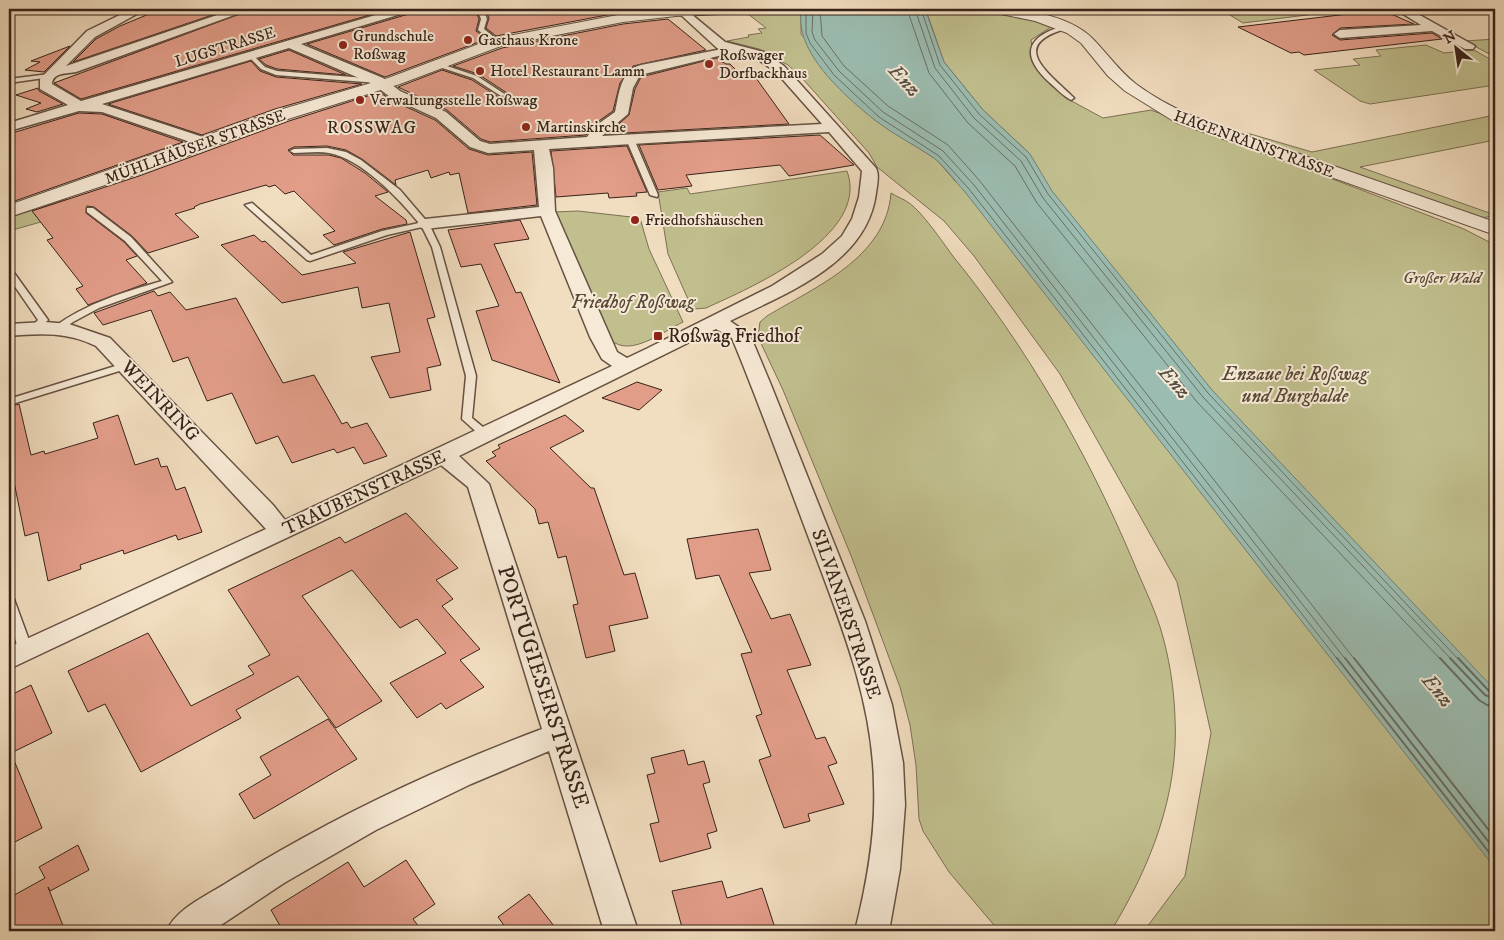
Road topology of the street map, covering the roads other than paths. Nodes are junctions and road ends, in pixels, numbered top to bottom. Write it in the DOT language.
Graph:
graph roads {
  1 [pos="140,9"];
  2 [pos="245,9"];
  3 [pos="407,9"];
  4 [pos="480,9"];
  5 [pos="746,9"];
  6 [pos="1000,9"];
  7 [pos="1401,9"];
  8 [pos="683,10"];
  9 [pos="1067,27"];
  10 [pos="1436,27"];
  11 [pos="1340,34"];
  12 [pos="496,42"];
  13 [pos="290,44"];
  14 [pos="1469,46"];
  15 [pos="734,48"];
  16 [pos="251,56"];
  17 [pos="438,65"];
  18 [pos="51,73"];
  19 [pos="9,81"];
  20 [pos="380,83"];
  21 [pos="503,95"];
  22 [pos="1071,98"];
  23 [pos="81,107"];
  24 [pos="9,127"];
  25 [pos="833,128"];
  26 [pos="630,139"];
  27 [pos="592,141"];
  28 [pos="207,143"];
  29 [pos="541,146"];
  30 [pos="294,151"];
  31 [pos="654,195"];
  32 [pos="249,206"];
  33 [pos="90,210"];
  34 [pos="9,211"];
  35 [pos="547,211"];
  36 [pos="425,224"];
  37 [pos="1495,229"];
  38 [pos="9,272"];
  39 [pos="717,321"];
  40 [pos="35,328"];
  41 [pos="57,329"];
  42 [pos="9,330"];
  43 [pos="125,366"];
  44 [pos="626,366"];
  45 [pos="9,402"];
  46 [pos="486,435"];
  47 [pos="444,455"];
  48 [pos="281,532"];
  49 [pos="9,602"];
  50 [pos="17,655"];
  51 [pos="558,736"];
  52 [pos="184,931"];
  53 [pos="621,931"];
  54 [pos="872,931"];
  1 -- 18 [label="street"];
  2 -- 18 [label="street"];
  3 -- 13 [label="street, LUGSTRASSE"];
  4 -- 12 [label="lane"];
  5 -- 8 [label="street, MÜHLHÄUSER STRASSE"];
  6 -- 9 [label="street, HAGENRAINSTRASSE"];
  7 -- 10 [label="street"];
  8 -- 12 [label="street, MÜHLHÄUSER STRASSE"];
  8 -- 15 [label="street, TRAUBENSTRASSE"];
  9 -- 22 [label="lane"];
  9 -- 37 [label="street, HAGENRAINSTRASSE"];
  10 -- 11 [label="street"];
  10 -- 14 [label="street"];
  12 -- 17 [label="street, MÜHLHÄUSER STRASSE"];
  13 -- 16 [label="street, LUGSTRASSE"];
  13 -- 20 [label="street"];
  15 -- 25 [label="street, TRAUBENSTRASSE"];
  15 -- 27 [label="street"];
  16 -- 20 [label="lane"];
  16 -- 23 [label="street, LUGSTRASSE"];
  17 -- 20 [label="street, MÜHLHÄUSER STRASSE"];
  17 -- 21 [label="lane"];
  18 -- 19 [label="lane"];
  18 -- 23 [label="street"];
  20 -- 28 [label="street, MÜHLHÄUSER STRASSE"];
  20 -- 29 [label="street"];
  23 -- 24 [label="street, LUGSTRASSE"];
  23 -- 28 [label="street"];
  25 -- 26 [label="street"];
  25 -- 39 [label="street, TRAUBENSTRASSE"];
  26 -- 27 [label="street"];
  26 -- 31 [label="lane"];
  27 -- 29 [label="street"];
  28 -- 34 [label="street, MÜHLHÄUSER STRASSE"];
  29 -- 35 [label="street"];
  30 -- 36 [label="lane"];
  32 -- 36 [label="lane"];
  33 -- 41 [label="lane"];
  35 -- 36 [label="street"];
  35 -- 44 [label="street"];
  36 -- 46 [label="lane"];
  38 -- 40 [label="lane"];
  39 -- 44 [label="street, TRAUBENSTRASSE"];
  39 -- 54 [label="street, SILVANERSTRASSE"];
  40 -- 41 [label="street, WEINRING"];
  40 -- 42 [label="street, WEINRING"];
  41 -- 43 [label="street, WEINRING"];
  43 -- 45 [label="lane"];
  43 -- 48 [label="street, WEINRING"];
  44 -- 46 [label="street, TRAUBENSTRASSE"];
  46 -- 47 [label="street, TRAUBENSTRASSE"];
  47 -- 48 [label="street, TRAUBENSTRASSE"];
  47 -- 51 [label="street, PORTUGIESERSTRASSE"];
  48 -- 50 [label="street, TRAUBENSTRASSE"];
  49 -- 50 [label="lane"];
  51 -- 52 [label="street"];
  51 -- 53 [label="street, PORTUGIESERSTRASSE"];
}
